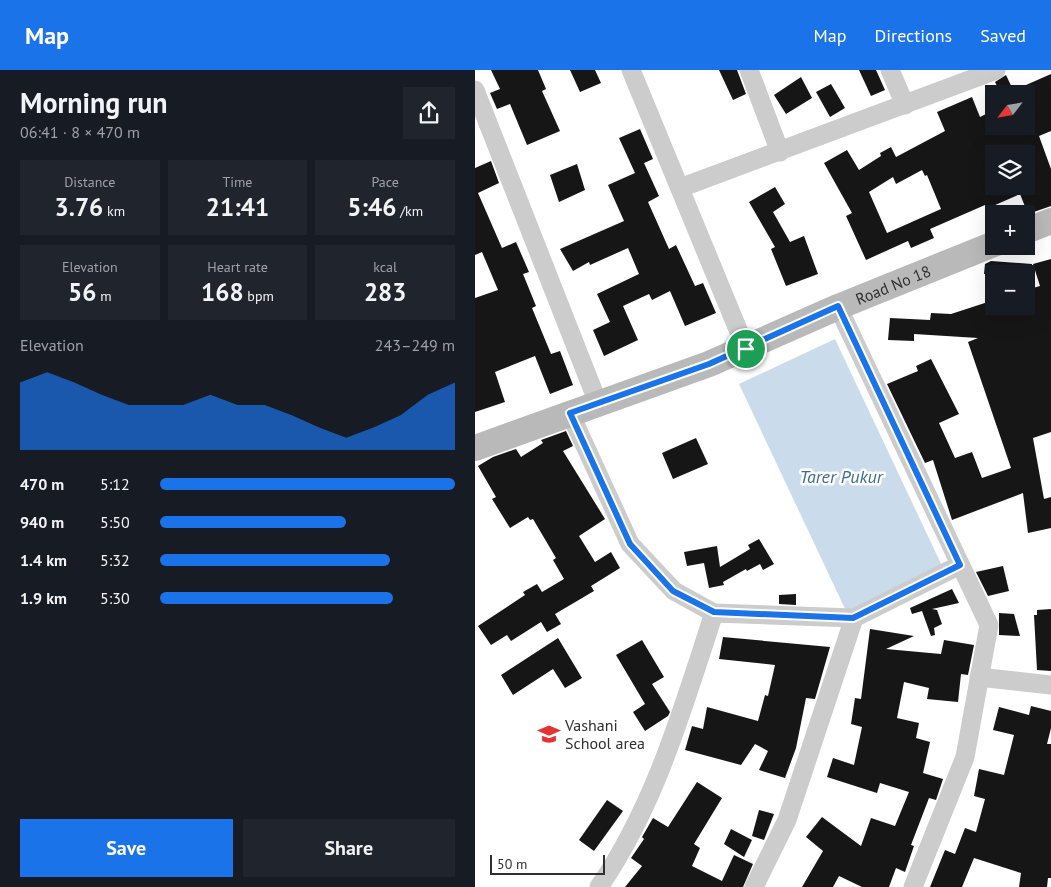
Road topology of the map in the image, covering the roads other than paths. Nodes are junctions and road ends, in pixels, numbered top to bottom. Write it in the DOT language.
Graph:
graph roads {
  1 [pos="631,70"];
  2 [pos="749,70"];
  3 [pos="891,70"];
  4 [pos="996,70"];
  5 [pos="475,90"];
  6 [pos="905,105"];
  7 [pos="780,152"];
  8 [pos="680,188"];
  9 [pos="1051,221"];
  10 [pos="1035,227"];
  11 [pos="985,248"];
  12 [pos="838,306"];
  13 [pos="746,349"];
  14 [pos="598,403"];
  15 [pos="570,413"];
  16 [pos="475,448"];
  17 [pos="960,565"];
  18 [pos="714,612"];
  19 [pos="853,618"];
  20 [pos="979,677"];
  21 [pos="1051,685"];
  22 [pos="599,887"];
  23 [pos="754,887"];
  24 [pos="913,887"];
  1 -- 8 [label="street"];
  2 -- 7 [label="street"];
  3 -- 6 [label="street"];
  4 -- 6 [label="street"];
  5 -- 14 [label="street"];
  6 -- 7 [label="street"];
  7 -- 8 [label="street"];
  8 -- 13 [label="street"];
  9 -- 10 [label="street"];
  11 -- 12 [label="street, Road No 18"];
  12 -- 13 [label="street, Road No 18"];
  12 -- 17 [label="street"];
  13 -- 14 [label="street, Road No 18"];
  14 -- 15 [label="street, Road No 18"];
  15 -- 16 [label="street, Road No 18"];
  15 -- 18 [label="street"];
  17 -- 19 [label="street"];
  17 -- 20 [label="street"];
  18 -- 19 [label="street"];
  18 -- 22 [label="street"];
  19 -- 23 [label="street"];
  20 -- 21 [label="street"];
  20 -- 24 [label="street"];
}
